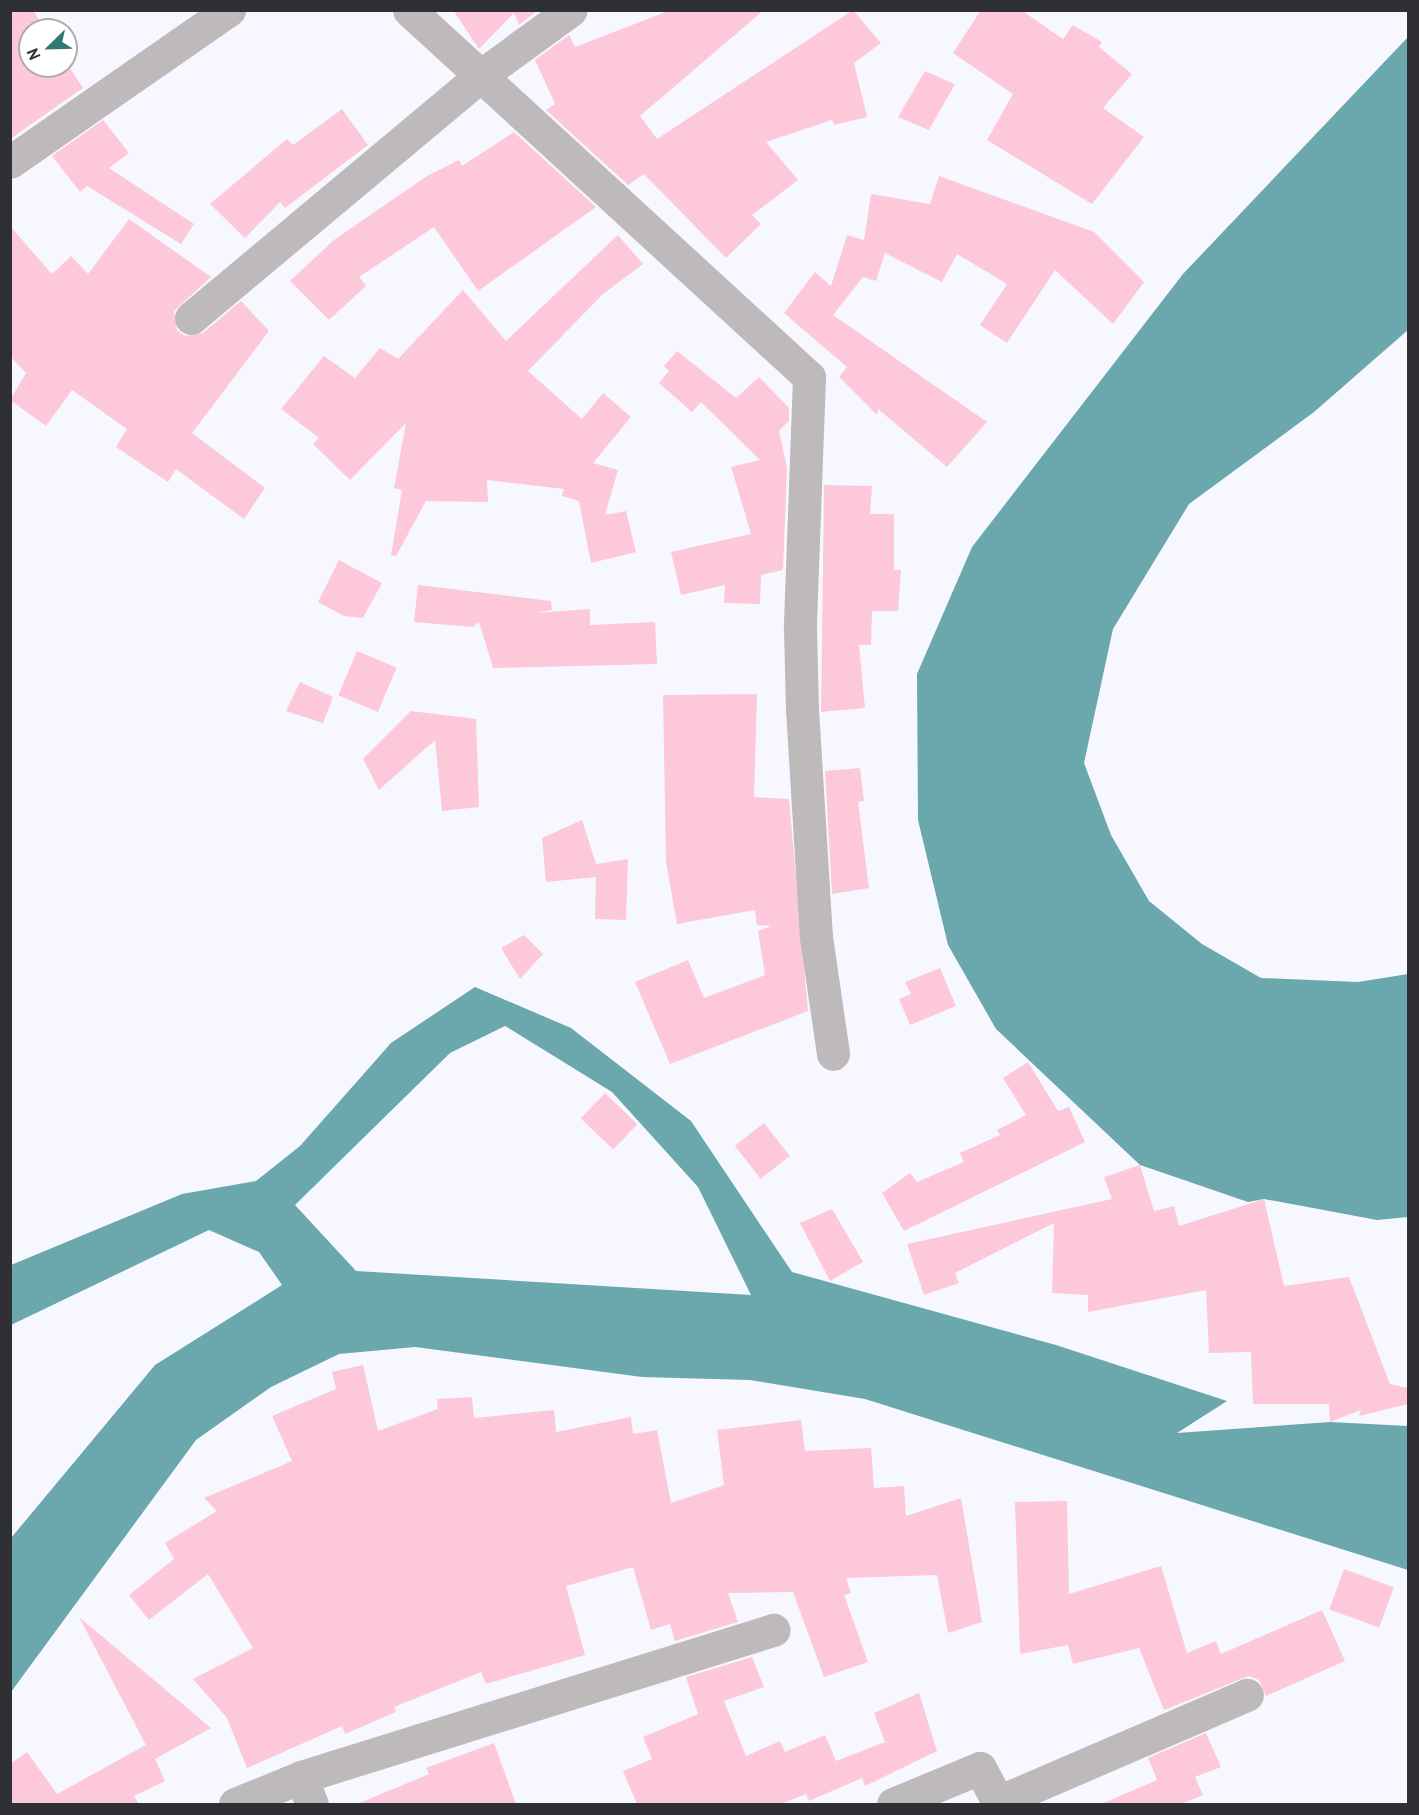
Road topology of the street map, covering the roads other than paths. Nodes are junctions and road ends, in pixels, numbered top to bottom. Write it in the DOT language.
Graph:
graph roads {
  1 [pos="229,10"];
  2 [pos="409,10"];
  3 [pos="571,10"];
  4 [pos="480,76"];
  5 [pos="10,162"];
  6 [pos="191,318"];
  7 [pos="833,1054"];
  8 [pos="774,1630"];
  9 [pos="1247,1695"];
  10 [pos="307,1791"];
  11 [pos="999,1803"];
  12 [pos="235,1804"];
  13 [pos="893,1804"];
  1 -- 5 [label="street"];
  2 -- 4 [label="street"];
  3 -- 4 [label="street"];
  4 -- 6 [label="street"];
  4 -- 7 [label="street"];
  8 -- 10 [label="street"];
  9 -- 11 [label="street"];
  10 -- 12 [label="street"];
  11 -- 13 [label="street"];
}
